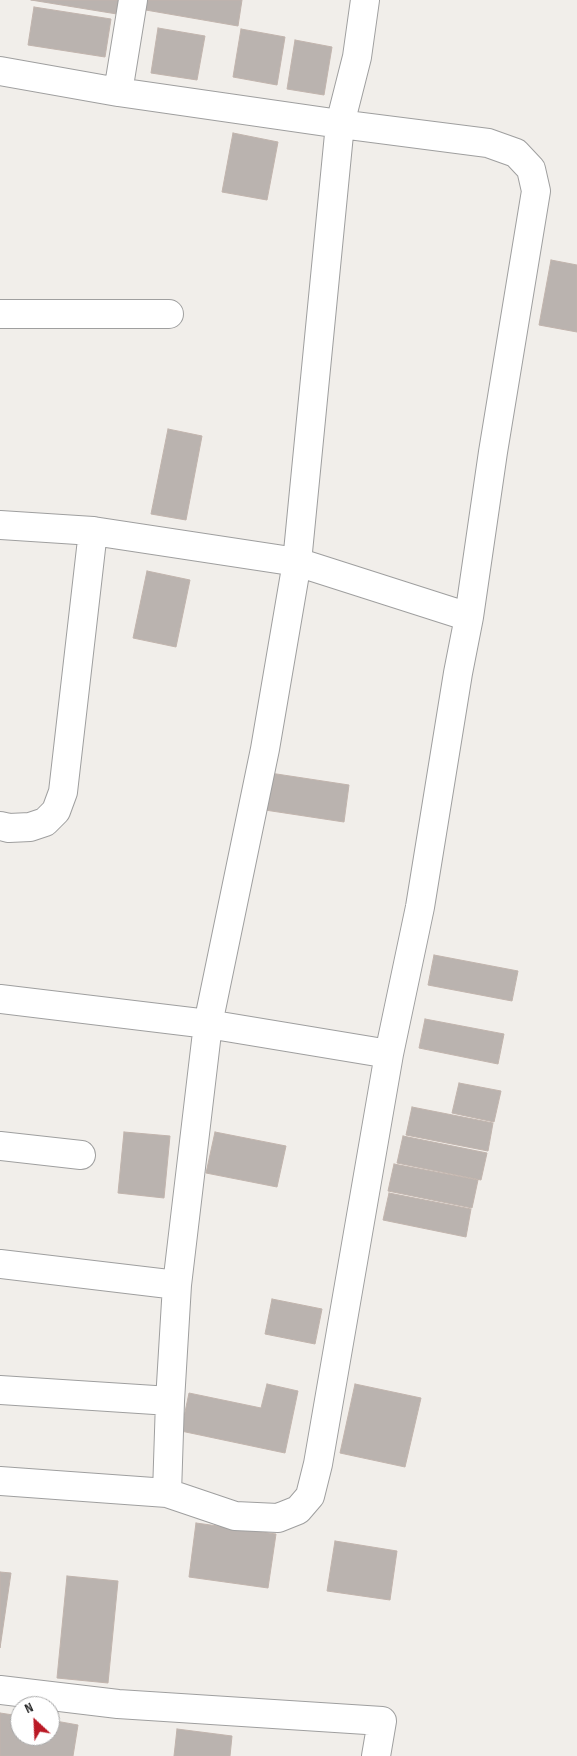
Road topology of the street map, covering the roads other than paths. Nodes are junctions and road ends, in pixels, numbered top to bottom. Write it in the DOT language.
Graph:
graph roads {
  1 [pos="133,0"];
  2 [pos="365,0"];
  3 [pos="0,71"];
  4 [pos="118,92"];
  5 [pos="340,124"];
  6 [pos="0,314"];
  7 [pos="169,314"];
  8 [pos="0,524"];
  9 [pos="93,531"];
  10 [pos="298,562"];
  11 [pos="469,617"];
  12 [pos="0,826"];
  13 [pos="0,998"];
  14 [pos="208,1024"];
  15 [pos="389,1054"];
  16 [pos="0,1146"];
  17 [pos="81,1155"];
  18 [pos="0,1264"];
  19 [pos="177,1286"];
  20 [pos="0,1390"];
  21 [pos="170,1401"];
  22 [pos="0,1481"];
  23 [pos="167,1493"];
  24 [pos="0,1690"];
  25 [pos="376,1756"];
  1 -- 4 [label="street"];
  2 -- 5 [label="street"];
  3 -- 4 [label="street"];
  4 -- 5 [label="street"];
  5 -- 10 [label="street"];
  5 -- 11 [label="street"];
  6 -- 7 [label="street"];
  8 -- 9 [label="street"];
  9 -- 10 [label="street"];
  9 -- 12 [label="street"];
  10 -- 11 [label="street"];
  10 -- 14 [label="street"];
  11 -- 15 [label="street"];
  13 -- 14 [label="street"];
  14 -- 15 [label="street"];
  14 -- 19 [label="street"];
  15 -- 23 [label="street"];
  16 -- 17 [label="street"];
  18 -- 19 [label="street"];
  19 -- 21 [label="street"];
  20 -- 21 [label="street"];
  21 -- 23 [label="street"];
  22 -- 23 [label="street"];
  24 -- 25 [label="street"];
}
